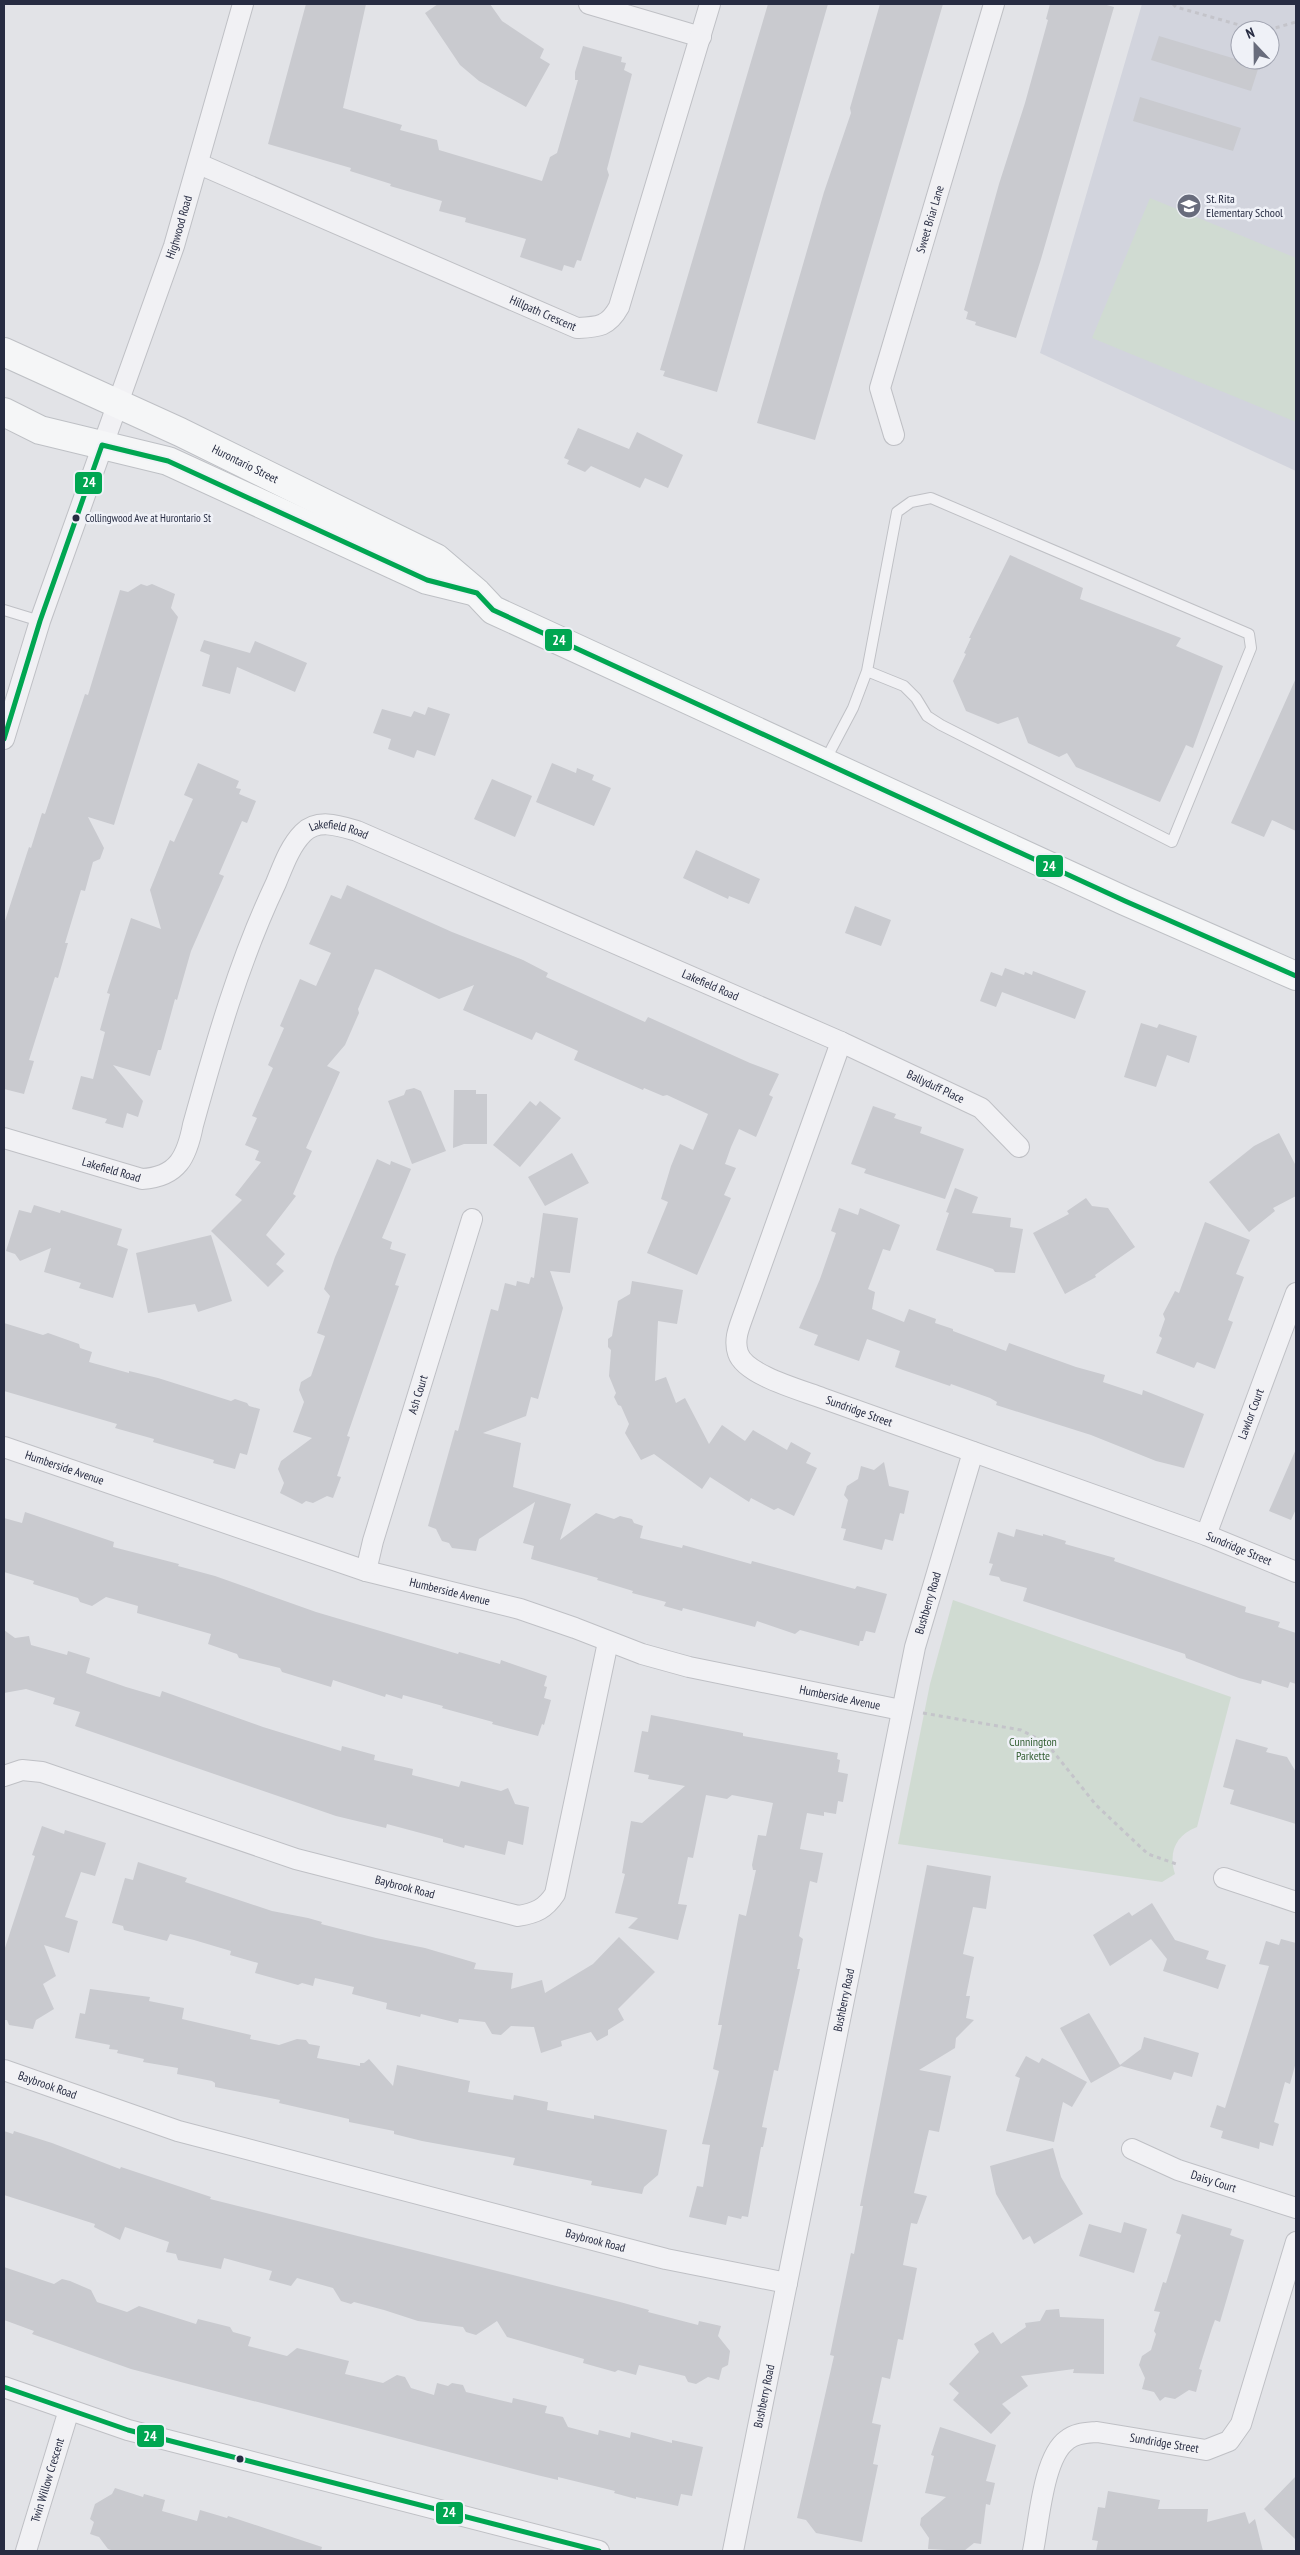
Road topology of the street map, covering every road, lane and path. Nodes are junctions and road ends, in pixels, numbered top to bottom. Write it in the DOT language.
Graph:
graph roads {
  1 [pos="243,4"];
  2 [pos="589,4"];
  3 [pos="710,4"];
  4 [pos="994,4"];
  5 [pos="1174,4"];
  6 [pos="1230,22"];
  7 [pos="1296,22"];
  8 [pos="1280,27"];
  9 [pos="701,37"];
  10 [pos="199,164"];
  11 [pos="4,352"];
  12 [pos="117,403"];
  13 [pos="4,412"];
  14 [pos="894,435"];
  15 [pos="102,445"];
  16 [pos="477,593"];
  17 [pos="4,610"];
  18 [pos="40,621"];
  19 [pos="867,671"];
  20 [pos="4,739"];
  21 [pos="824,763"];
  22 [pos="1296,976"];
  23 [pos="841,1042"];
  24 [pos="4,1138"];
  25 [pos="1019,1147"];
  26 [pos="472,1219"];
  27 [pos="1296,1294"];
  28 [pos="4,1447"];
  29 [pos="973,1452"];
  30 [pos="1206,1535"];
  31 [pos="366,1571"];
  32 [pos="1296,1572"];
  33 [pos="608,1642"];
  34 [pos="901,1710"];
  35 [pos="922,1713"];
  36 [pos="4,1776"];
  37 [pos="1179,1865"];
  38 [pos="1224,1878"];
  39 [pos="1296,1902"];
  40 [pos="4,2070"];
  41 [pos="1132,2149"];
  42 [pos="1296,2208"];
  43 [pos="1296,2242"];
  44 [pos="787,2283"];
  45 [pos="4,2387"];
  46 [pos="69,2410"];
  47 [pos="26,2551"];
  48 [pos="598,2551"];
  49 [pos="733,2551"];
  50 [pos="1033,2551"];
  1 -- 10 [label="street, Highwood Road"];
  2 -- 9 [label="street"];
  3 -- 9 [label="street, Hillpath Crescent"];
  4 -- 14 [label="street, Sweet Briar Lane"];
  5 -- 6 [label="path"];
  7 -- 8 [label="path"];
  9 -- 10 [label="street, Hillpath Crescent"];
  10 -- 12 [label="street, Highwood Road"];
  11 -- 12 [label="main road, Hurontario Street"];
  12 -- 15 [label="street, Highwood Road"];
  12 -- 16 [label="main road, Hurontario Street"];
  13 -- 15 [label="main road"];
  15 -- 16 [label="main road"];
  15 -- 18 [label="street, Highwood Road"];
  16 -- 21 [label="main road, Hurontario Street"];
  17 -- 18 [label="lane"];
  18 -- 20 [label="street, Highwood Road"];
  19 -- 19 [label="lane"];
  19 -- 21 [label="lane"];
  21 -- 22 [label="main road, Hurontario Street"];
  23 -- 24 [label="street, Lakefield Road"];
  23 -- 25 [label="street, Ballyduff Place"];
  23 -- 29 [label="street, Sundridge Street"];
  26 -- 31 [label="street, Ash Court"];
  27 -- 30 [label="street, Lawlor Court"];
  28 -- 31 [label="street, Humberside Avenue"];
  29 -- 30 [label="street, Sundridge Street"];
  29 -- 34 [label="street, Bushberry Road"];
  30 -- 32 [label="street, Sundridge Street"];
  31 -- 33 [label="street, Humberside Avenue"];
  33 -- 34 [label="street, Humberside Avenue"];
  33 -- 36 [label="street, Baybrook Road"];
  34 -- 44 [label="street, Bushberry Road"];
  35 -- 37 [label="path"];
  38 -- 39 [label="street"];
  40 -- 44 [label="street, Baybrook Road"];
  41 -- 42 [label="street, Daisy Court"];
  43 -- 50 [label="street, Sundridge Street"];
  44 -- 49 [label="street, Bushberry Road"];
  45 -- 46 [label="street"];
  46 -- 47 [label="street, Twin Willow Crescent"];
  46 -- 48 [label="street"];
}
